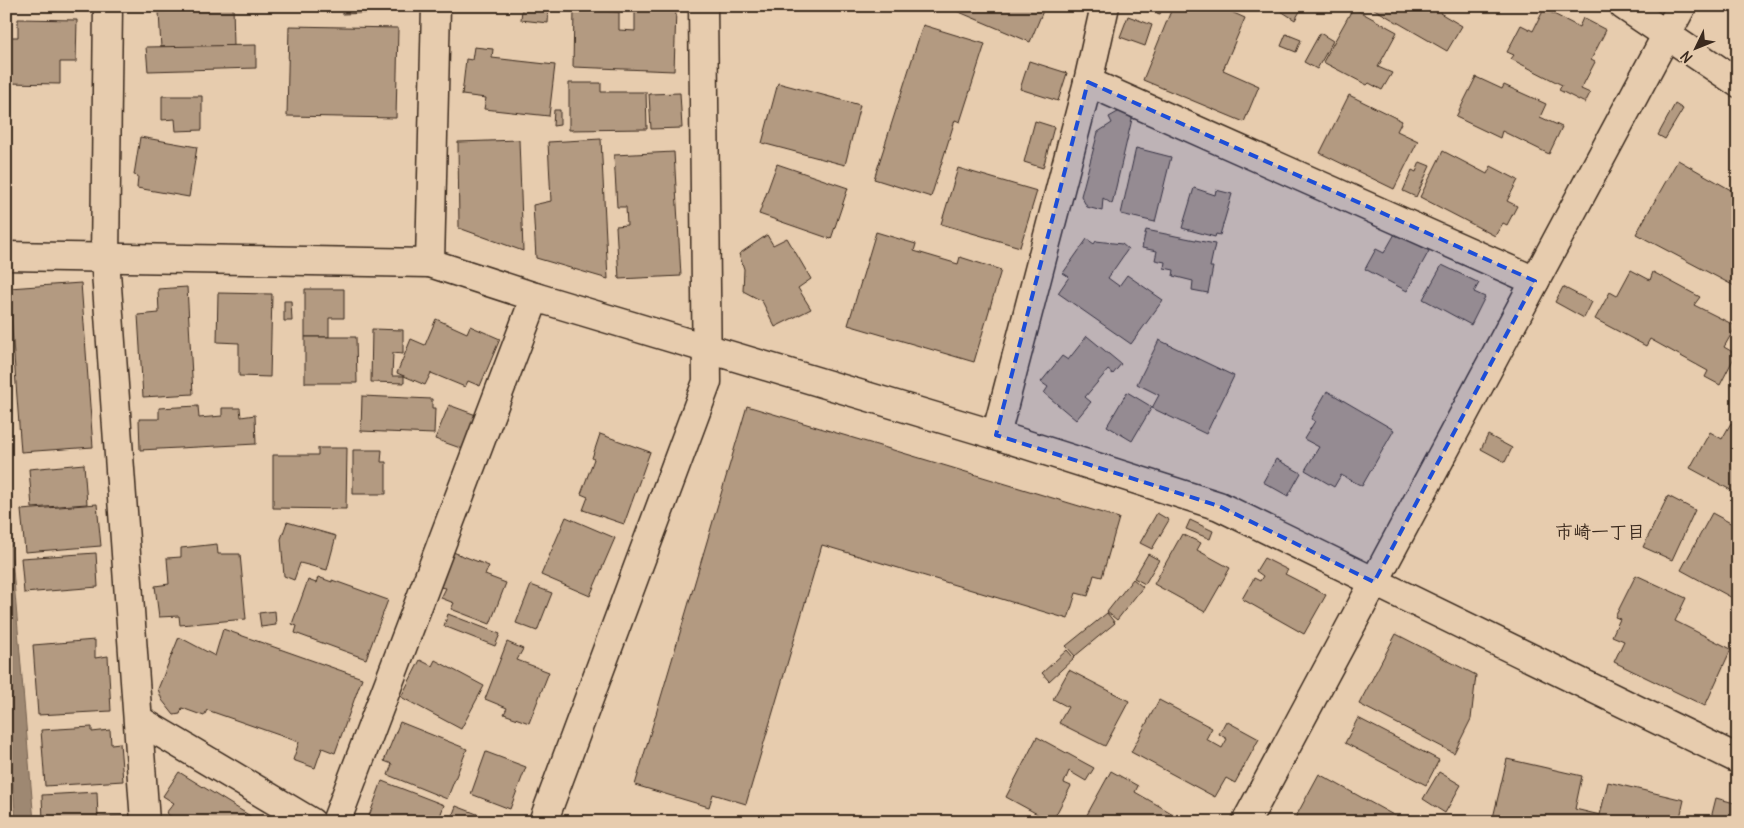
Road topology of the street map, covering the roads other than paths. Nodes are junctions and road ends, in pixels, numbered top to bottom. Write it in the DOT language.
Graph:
graph roads {
  1 [pos="108,6"];
  2 [pos="436,6"];
  3 [pos="703,6"];
  4 [pos="1106,6"];
  5 [pos="1624,6"];
  6 [pos="1682,6"];
  7 [pos="1667,35"];
  8 [pos="1088,82"];
  9 [pos="1738,83"];
  10 [pos="6,256"];
  11 [pos="105,258"];
  12 [pos="430,263"];
  13 [pos="1535,281"];
  14 [pos="535,297"];
  15 [pos="708,347"];
  16 [pos="996,435"];
  17 [pos="1374,582"];
  18 [pos="139,720"];
  19 [pos="1738,759"];
  20 [pos="145,822"];
  21 [pos="311,822"];
  22 [pos="336,822"];
  23 [pos="543,822"];
  24 [pos="1246,822"];
  1 -- 11 [label="street"];
  2 -- 12 [label="street"];
  3 -- 15 [label="street"];
  4 -- 8 [label="street"];
  5 -- 7 [label="street"];
  6 -- 7 [label="street"];
  7 -- 9 [label="street"];
  7 -- 13 [label="street"];
  8 -- 13 [label="street"];
  8 -- 16 [label="street"];
  10 -- 11 [label="street"];
  11 -- 12 [label="street"];
  11 -- 18 [label="street"];
  12 -- 14 [label="street"];
  13 -- 17 [label="street"];
  14 -- 15 [label="street"];
  14 -- 22 [label="street"];
  15 -- 16 [label="street"];
  15 -- 23 [label="street"];
  16 -- 17 [label="street"];
  17 -- 19 [label="street"];
  17 -- 24 [label="street"];
  18 -- 20 [label="street"];
  18 -- 21 [label="street"];
}
